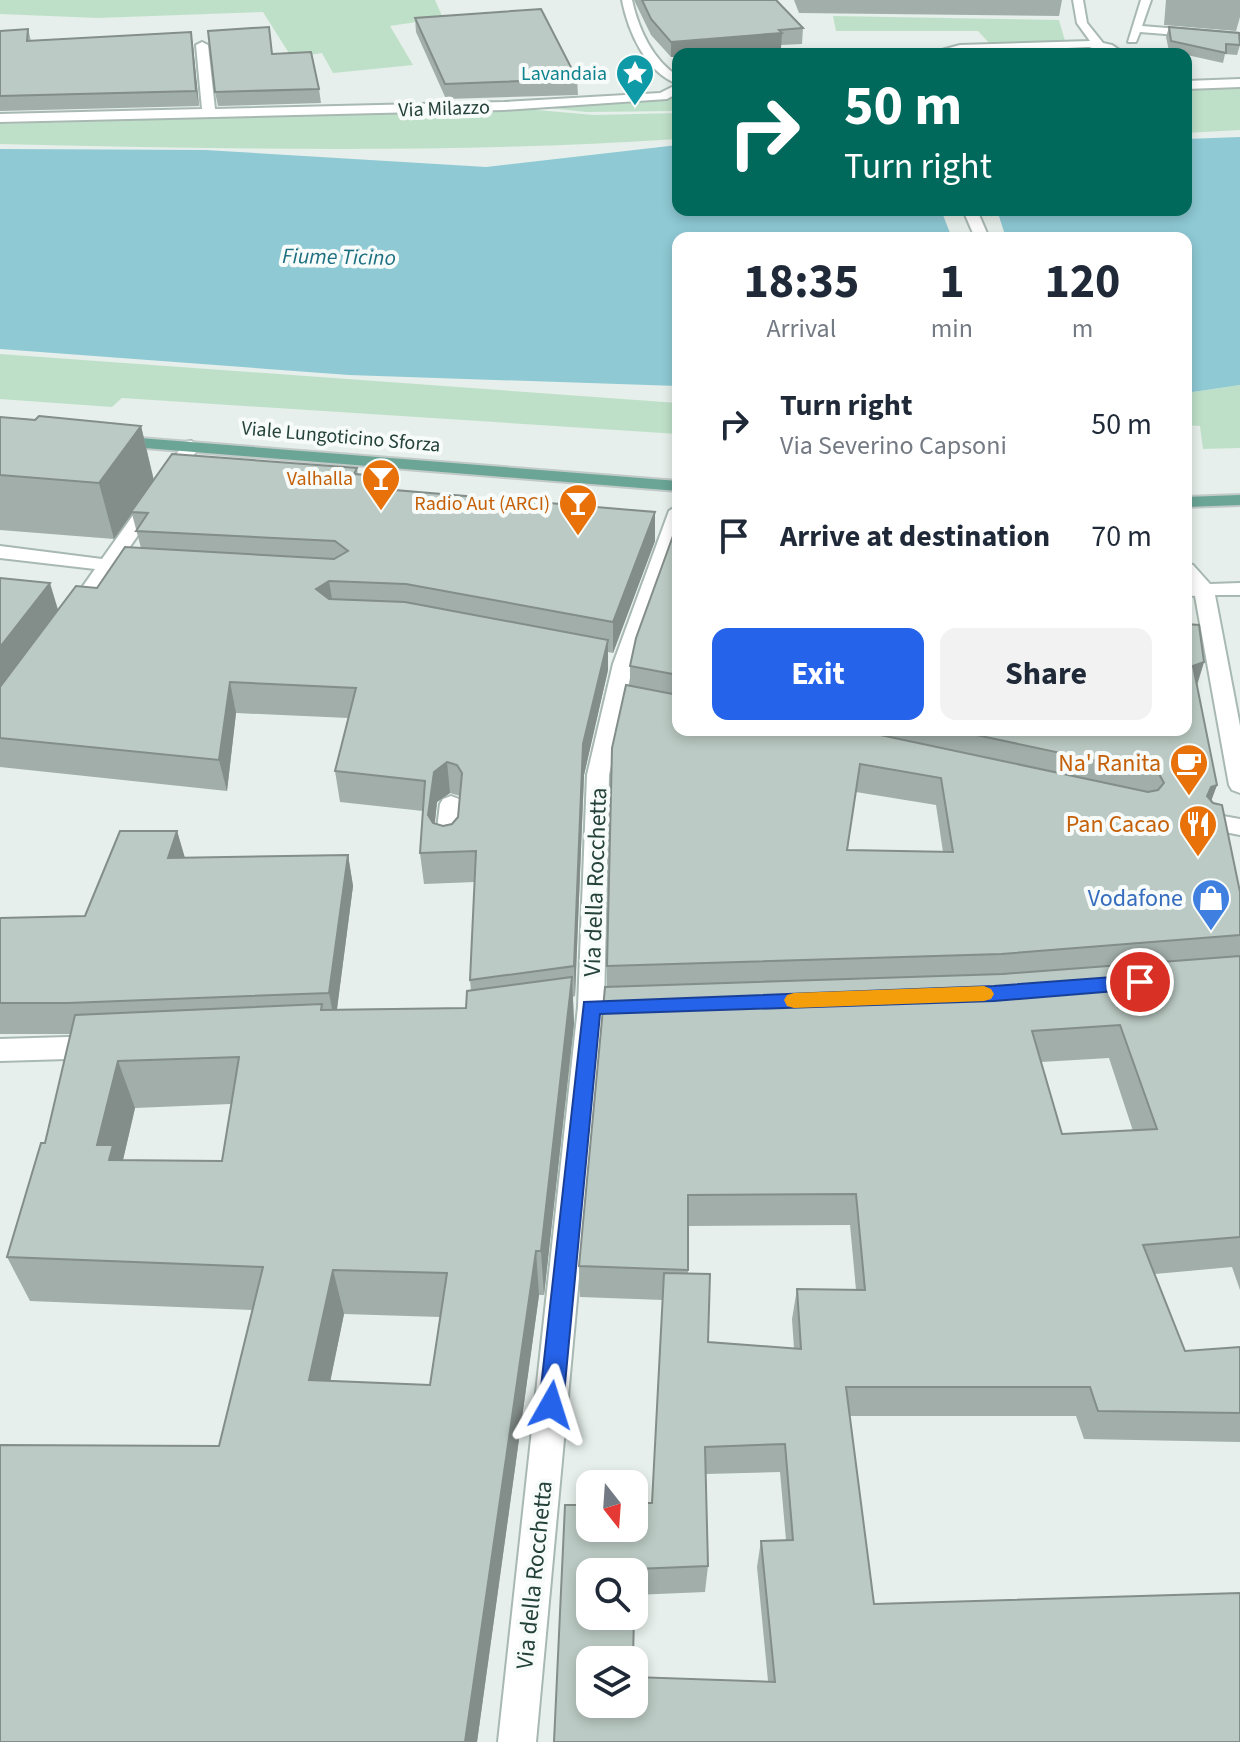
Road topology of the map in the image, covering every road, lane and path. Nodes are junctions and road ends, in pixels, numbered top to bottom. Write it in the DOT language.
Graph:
graph roads {
  1 [pos="627,0"];
  2 [pos="1078,0"];
  3 [pos="1146,0"];
  4 [pos="1082,23"];
  5 [pos="1138,29"];
  6 [pos="1240,37"];
  7 [pos="202,45"];
  8 [pos="1104,46"];
  9 [pos="960,48"];
  10 [pos="1068,48"];
  11 [pos="1108,48"];
  12 [pos="672,76"];
  13 [pos="1240,83"];
  14 [pos="1192,85"];
  15 [pos="672,91"];
  16 [pos="209,115"];
  17 [pos="0,118"];
  18 [pos="95,440"];
  19 [pos="191,446"];
  20 [pos="672,486"];
  21 [pos="1240,500"];
  22 [pos="1192,502"];
  23 [pos="672,525"];
  24 [pos="0,552"];
  25 [pos="108,567"];
  26 [pos="154,570"];
  27 [pos="1240,589"];
  28 [pos="1195,590"];
  29 [pos="63,627"];
  30 [pos="615,701"];
  31 [pos="640,705"];
  32 [pos="1240,785"];
  33 [pos="451,804"];
  34 [pos="1212,822"];
  35 [pos="1240,827"];
  36 [pos="447,846"];
  37 [pos="127,1046"];
  38 [pos="0,1050"];
  39 [pos="517,1742"];
  1 -- 12 [label="street"];
  2 -- 4 [label="street"];
  3 -- 5 [label="street"];
  4 -- 8 [label="street"];
  4 -- 10 [label="street"];
  5 -- 6 [label="street"];
  5 -- 8 [label="street"];
  7 -- 16 [label="street"];
  8 -- 10 [label="street"];
  8 -- 11 [label="street"];
  9 -- 10 [label="street"];
  13 -- 14 [label="street"];
  15 -- 16 [label="street, Via Milazzo"];
  16 -- 17 [label="street, Via Milazzo"];
  18 -- 19 [label="main road, Viale Lungoticino Sforza"];
  19 -- 20 [label="main road, Viale Lungoticino Sforza"];
  19 -- 25 [label="street"];
  21 -- 22 [label="main road"];
  23 -- 30 [label="street, Via della Rocchetta"];
  24 -- 25 [label="street"];
  25 -- 26 [label="street"];
  25 -- 29 [label="street"];
  27 -- 28 [label="street"];
  28 -- 32 [label="street"];
  30 -- 31 [label="street"];
  30 -- 39 [label="street, Via della Rocchetta"];
  33 -- 36 [label="street"];
  34 -- 35 [label="street"];
  37 -- 38 [label="street"];
}
